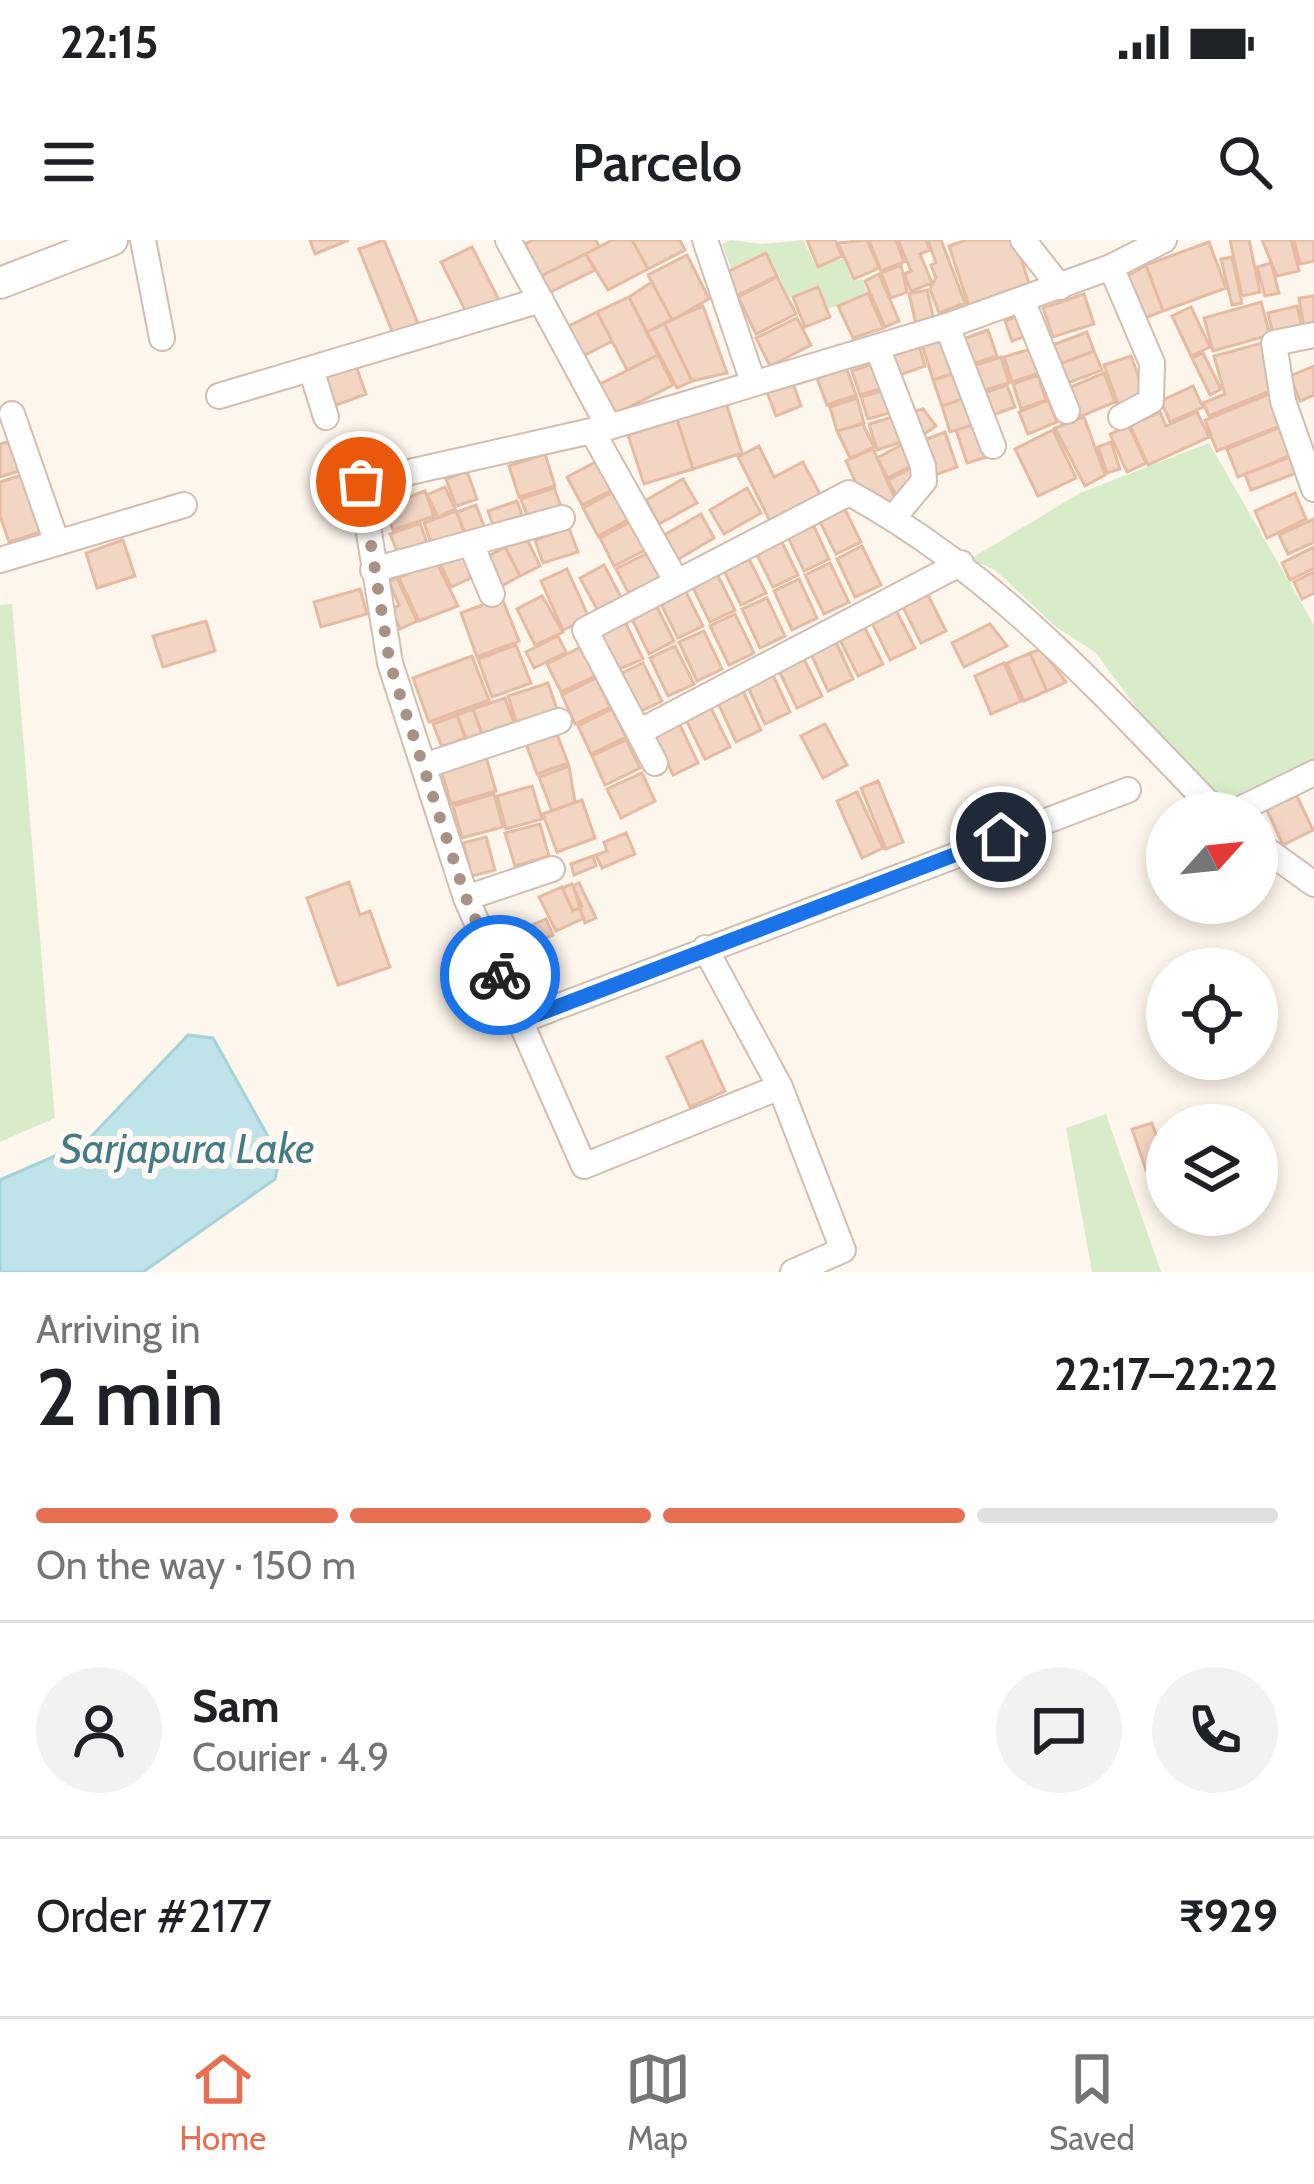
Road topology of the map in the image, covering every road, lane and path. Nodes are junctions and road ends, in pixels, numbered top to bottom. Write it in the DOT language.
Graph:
graph roads {
  1 [pos="112,240"];
  2 [pos="142,240"];
  3 [pos="508,240"];
  4 [pos="705,240"];
  5 [pos="1023,240"];
  6 [pos="1164,240"];
  7 [pos="1112,267"];
  8 [pos="0,284"];
  9 [pos="1060,286"];
  10 [pos="541,300"];
  11 [pos="1022,300"];
  12 [pos="947,326"];
  13 [pos="1314,335"];
  14 [pos="162,338"];
  15 [pos="877,347"];
  16 [pos="310,368"];
  17 [pos="753,382"];
  18 [pos="218,396"];
  19 [pos="1067,411"];
  20 [pos="12,414"];
  21 [pos="326,417"];
  22 [pos="1121,417"];
  23 [pos="600,429"];
  24 [pos="993,446"];
  25 [pos="1314,489"];
  26 [pos="184,505"];
  27 [pos="562,518"];
  28 [pos="894,518"];
  29 [pos="57,543"];
  30 [pos="470,544"];
  31 [pos="0,560"];
  32 [pos="961,563"];
  33 [pos="373,570"];
  34 [pos="675,579"];
  35 [pos="493,594"];
  36 [pos="559,721"];
  37 [pos="639,732"];
  38 [pos="655,763"];
  39 [pos="424,766"];
  40 [pos="1314,773"];
  41 [pos="1128,790"];
  42 [pos="1198,792"];
  43 [pos="1275,792"];
  44 [pos="1278,858"];
  45 [pos="552,868"];
  46 [pos="1314,884"];
  47 [pos="466,898"];
  48 [pos="705,948"];
  49 [pos="520,1021"];
  50 [pos="780,1088"];
  51 [pos="793,1272"];
  1 -- 8 [label="street"];
  2 -- 14 [label="street"];
  3 -- 10 [label="street"];
  4 -- 17 [label="street"];
  5 -- 9 [label="street"];
  6 -- 7 [label="street"];
  7 -- 9 [label="street"];
  7 -- 22 [label="street"];
  9 -- 11 [label="street"];
  10 -- 16 [label="street"];
  10 -- 23 [label="street"];
  11 -- 12 [label="street"];
  11 -- 19 [label="street"];
  12 -- 15 [label="street"];
  12 -- 24 [label="street"];
  13 -- 25 [label="street"];
  15 -- 17 [label="street"];
  15 -- 28 [label="street"];
  16 -- 18 [label="street"];
  16 -- 21 [label="street"];
  17 -- 23 [label="street"];
  20 -- 29 [label="street"];
  23 -- 33 [label="street"];
  23 -- 34 [label="street"];
  26 -- 29 [label="street"];
  27 -- 30 [label="street"];
  28 -- 32 [label="street"];
  28 -- 34 [label="street"];
  29 -- 31 [label="street"];
  30 -- 33 [label="street"];
  30 -- 35 [label="street"];
  32 -- 37 [label="street"];
  32 -- 42 [label="street"];
  33 -- 39 [label="street"];
  34 -- 37 [label="street"];
  36 -- 39 [label="street"];
  37 -- 38 [label="street"];
  39 -- 47 [label="street"];
  40 -- 43 [label="street"];
  41 -- 48 [label="street"];
  44 -- 46 [label="street"];
  45 -- 47 [label="street"];
  47 -- 49 [label="street"];
  48 -- 49 [label="street"];
  48 -- 50 [label="street"];
  49 -- 50 [label="street"];
  50 -- 51 [label="street"];
}
